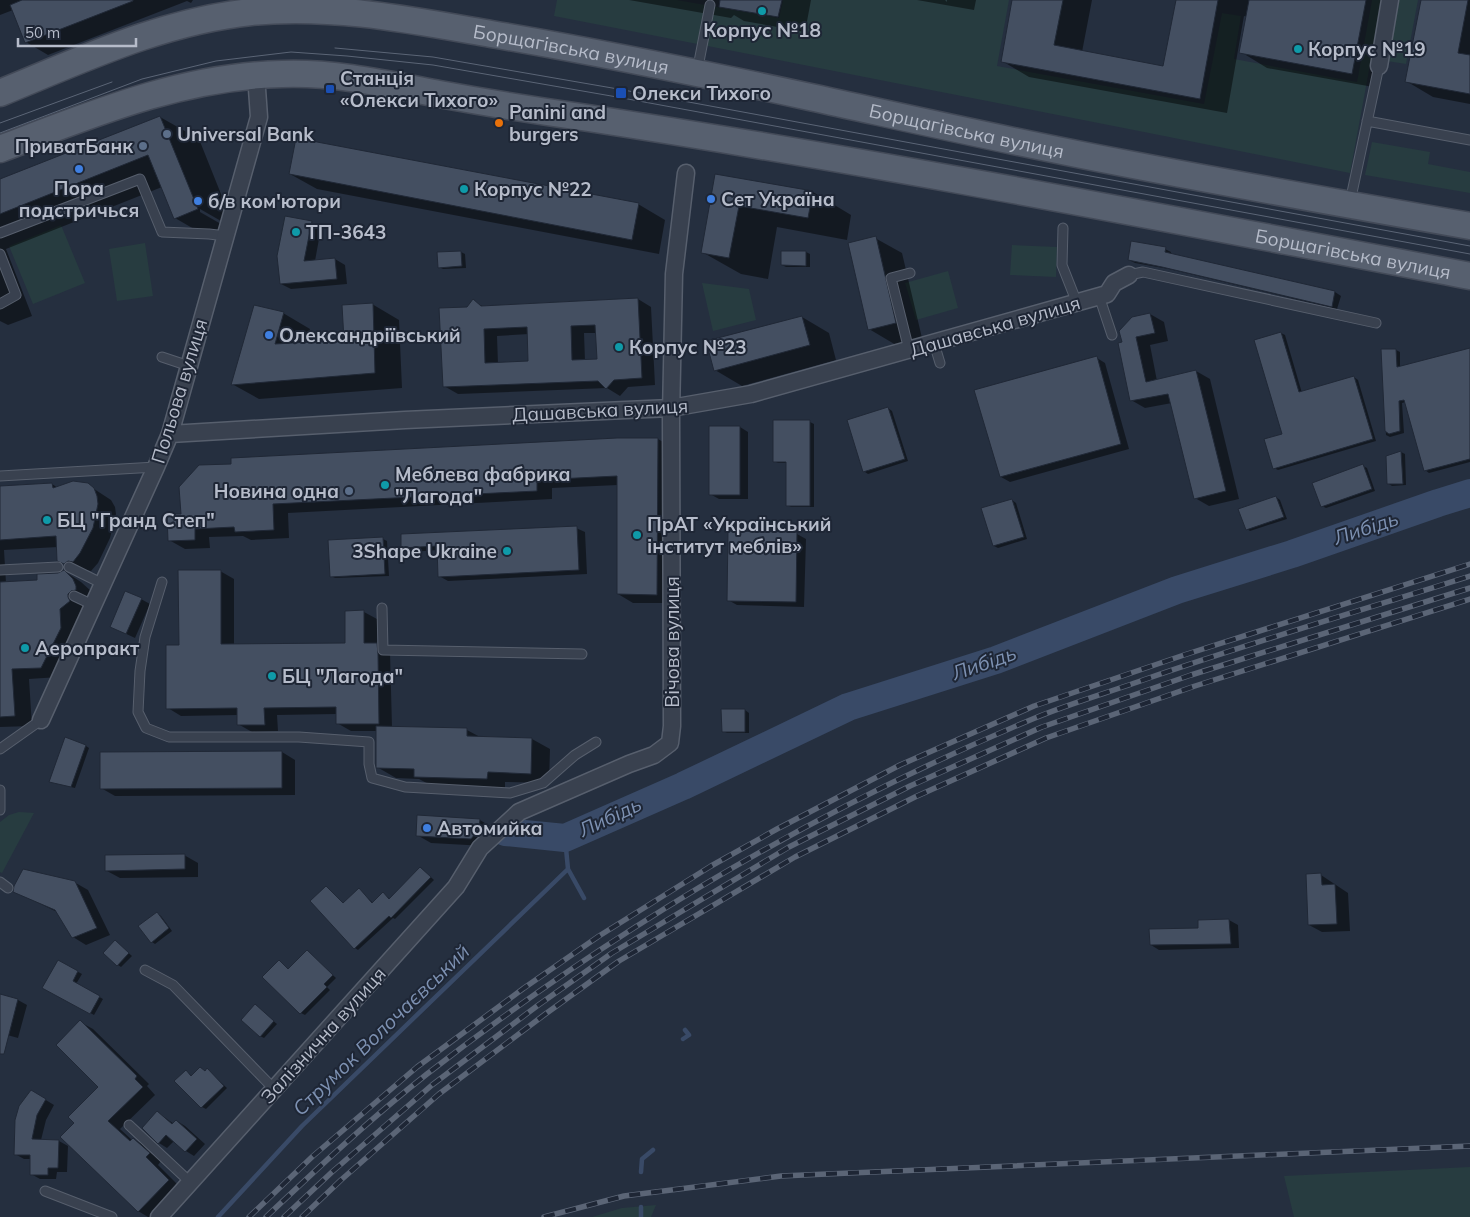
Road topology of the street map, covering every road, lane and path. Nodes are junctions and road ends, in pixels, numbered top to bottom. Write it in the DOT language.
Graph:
graph roads {
  1 [pos="1390,0"];
  2 [pos="710,5"];
  3 [pos="1379,66"];
  4 [pos="697,72"];
  5 [pos="256,75"];
  6 [pos="0,93"];
  7 [pos="1367,121"];
  8 [pos="1470,140"];
  9 [pos="0,148"];
  10 [pos="686,172"];
  11 [pos="1350,205"];
  12 [pos="1470,226"];
  13 [pos="1064,228"];
  14 [pos="0,233"];
  15 [pos="226,236"];
  16 [pos="0,254"];
  17 [pos="910,274"];
  18 [pos="1129,274"];
  19 [pos="1470,276"];
  20 [pos="1099,296"];
  21 [pos="1077,303"];
  22 [pos="0,304"];
  23 [pos="1376,323"];
  24 [pos="1112,335"];
  25 [pos="934,343"];
  26 [pos="909,350"];
  27 [pos="162,357"];
  28 [pos="940,364"];
  29 [pos="189,366"];
  30 [pos="671,408"];
  31 [pos="170,434"];
  32 [pos="156,467"];
  33 [pos="0,476"];
  34 [pos="58,567"];
  35 [pos="69,567"];
  36 [pos="0,570"];
  37 [pos="162,582"];
  38 [pos="103,584"];
  39 [pos="74,596"];
  40 [pos="93,605"];
  41 [pos="382,608"];
  42 [pos="582,654"];
  43 [pos="41,720"];
  44 [pos="596,742"];
  45 [pos="0,749"];
  46 [pos="0,790"];
  47 [pos="0,810"];
  48 [pos="480,848"];
  49 [pos="144,970"];
  50 [pos="274,1089"];
  51 [pos="129,1125"];
  52 [pos="190,1182"];
  53 [pos="44,1192"];
  54 [pos="112,1217"];
  55 [pos="159,1217"];
  1 -- 3 [label="street"];
  2 -- 4 [label="lane"];
  3 -- 7 [label="lane"];
  4 -- 6 [label="main road, Борщагівська вулиця"];
  4 -- 11 [label="main road, Борщагівська вулиця"];
  5 -- 9 [label="main road, Борщагівська вулиця"];
  5 -- 15 [label="street, Польова вулиця"];
  5 -- 19 [label="main road, Борщагівська вулиця"];
  7 -- 8 [label="lane"];
  7 -- 11 [label="lane"];
  10 -- 30 [label="street, Вічова вулиця"];
  11 -- 12 [label="main road, Борщагівська вулиця"];
  13 -- 21 [label="lane"];
  14 -- 15 [label="lane"];
  15 -- 29 [label="street, Польова вулиця"];
  16 -- 22 [label="lane"];
  17 -- 26 [label="lane"];
  18 -- 20 [label="street, Дашавська вулиця"];
  18 -- 23 [label="lane"];
  20 -- 21 [label="street, Дашавська вулиця"];
  20 -- 24 [label="lane"];
  21 -- 25 [label="street, Дашавська вулиця"];
  25 -- 26 [label="street, Дашавська вулиця"];
  25 -- 28 [label="lane"];
  26 -- 30 [label="street, Дашавська вулиця"];
  27 -- 29 [label="lane"];
  29 -- 31 [label="street, Польова вулиця"];
  30 -- 31 [label="street, Дашавська вулиця"];
  30 -- 48 [label="street, Вічова вулиця"];
  31 -- 32 [label="street, Польова вулиця"];
  32 -- 33 [label="lane"];
  32 -- 38 [label="street, Польова вулиця"];
  34 -- 36 [label="lane"];
  35 -- 38 [label="lane"];
  37 -- 44 [label="lane"];
  38 -- 40 [label="street, Польова вулиця"];
  39 -- 40 [label="lane"];
  40 -- 43 [label="street, Польова вулиця"];
  41 -- 42 [label="lane"];
  43 -- 45 [label="lane"];
  46 -- 47 [label="lane"];
  48 -- 50 [label="street, Залізнична вулиця"];
  49 -- 50 [label="lane"];
  50 -- 52 [label="street, Залізнична вулиця"];
  51 -- 52 [label="lane"];
  52 -- 55 [label="street, Залізнична вулиця"];
  53 -- 54 [label="lane"];
}
